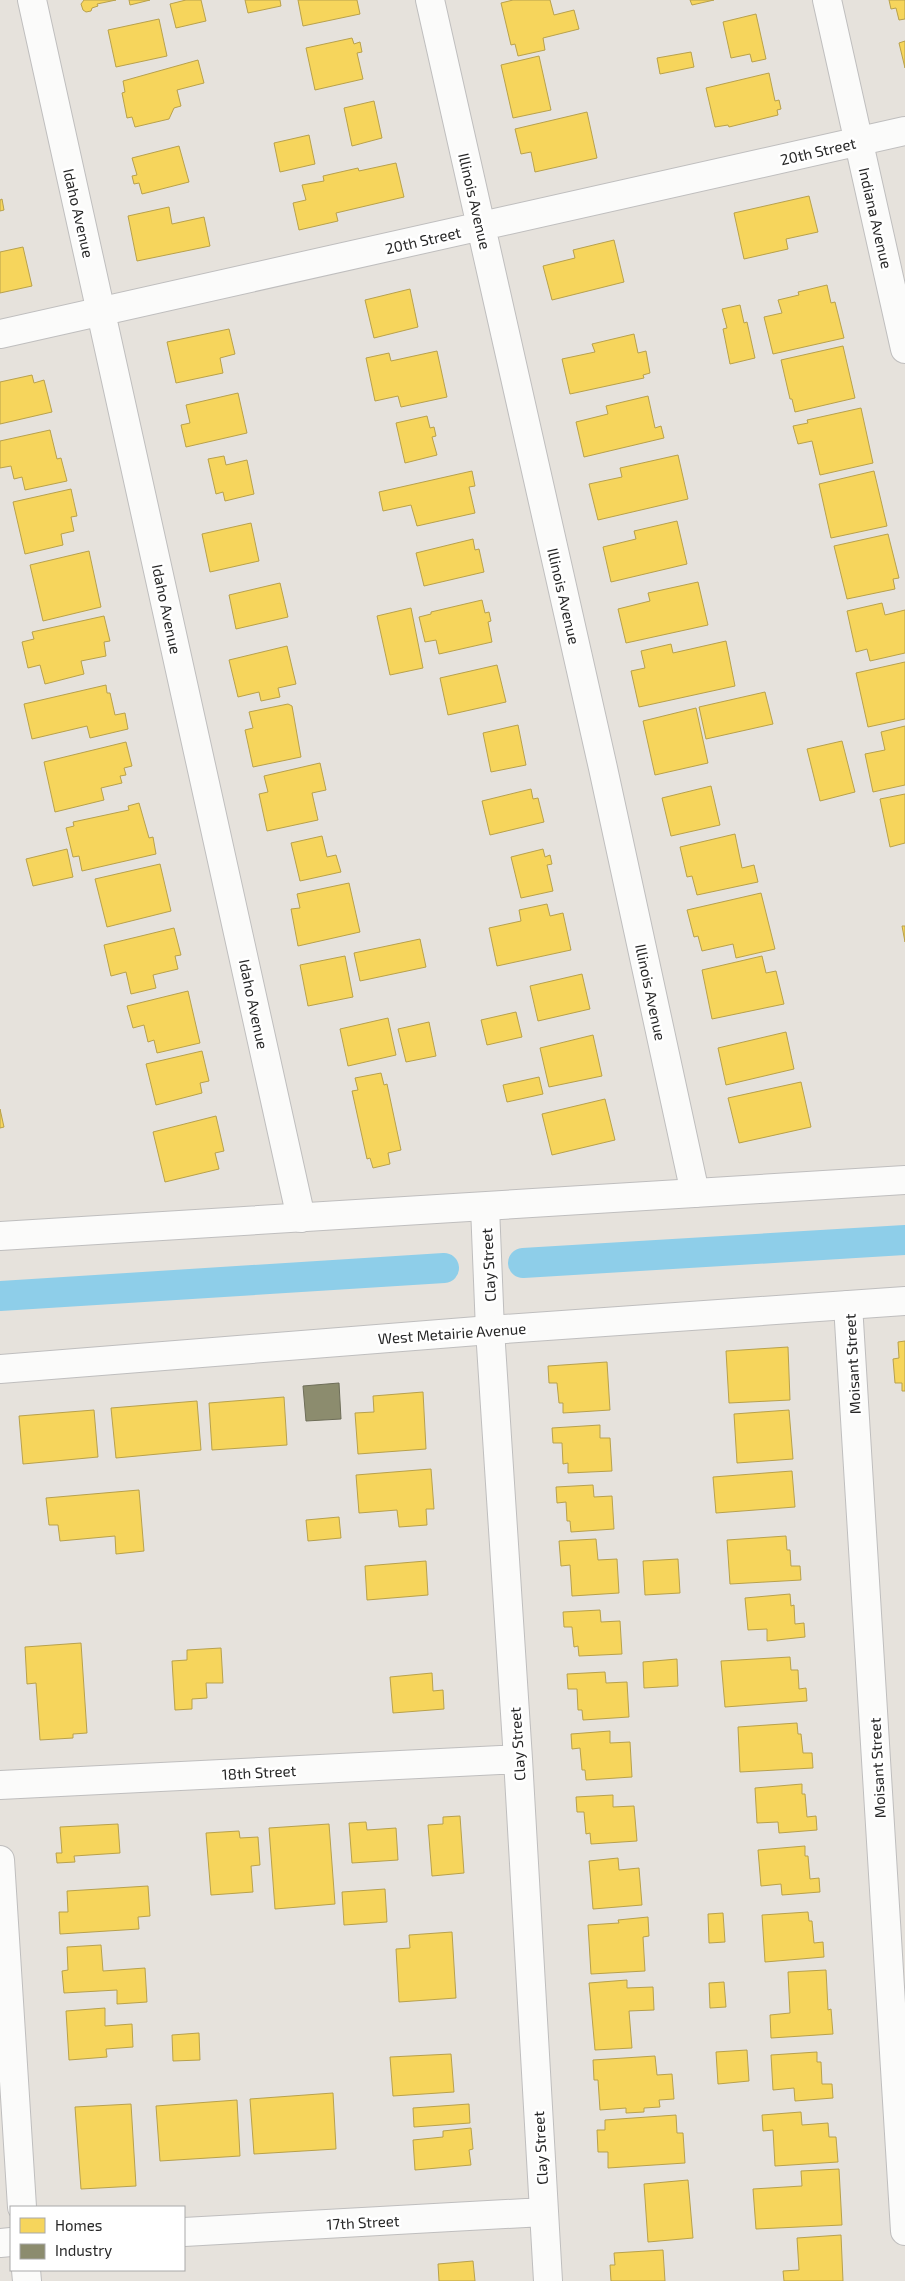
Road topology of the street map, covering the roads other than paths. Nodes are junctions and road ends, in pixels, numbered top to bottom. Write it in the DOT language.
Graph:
graph roads {
  1 [pos="32,0"];
  2 [pos="430,0"];
  3 [pos="827,0"];
  4 [pos="905,131"];
  5 [pos="858,142"];
  6 [pos="480,227"];
  7 [pos="101,312"];
  8 [pos="0,334"];
  9 [pos="905,349"];
  10 [pos="905,1180"];
  11 [pos="695,1193"];
  12 [pos="485,1207"];
  13 [pos="301,1218"];
  14 [pos="0,1236"];
  15 [pos="905,1301"];
  16 [pos="848,1305"];
  17 [pos="490,1330"];
  18 [pos="0,1368"];
  19 [pos="518,1759"];
  20 [pos="0,1785"];
  21 [pos="0,1860"];
  22 [pos="22,2206"];
  23 [pos="543,2212"];
  24 [pos="905,2231"];
  25 [pos="185,2232"];
  26 [pos="548,2281"];
  1 -- 7 [label="street, Idaho Avenue"];
  2 -- 6 [label="street, Illinois Avenue"];
  3 -- 5 [label="street, Indiana Avenue"];
  4 -- 5 [label="street, 20th Street"];
  5 -- 6 [label="street, 20th Street"];
  5 -- 9 [label="street, Indiana Avenue"];
  6 -- 7 [label="street, 20th Street"];
  6 -- 11 [label="street, Illinois Avenue"];
  7 -- 8 [label="street, 20th Street"];
  7 -- 13 [label="street, Idaho Avenue"];
  10 -- 11 [label="street"];
  11 -- 12 [label="street"];
  12 -- 13 [label="street"];
  12 -- 17 [label="street, Clay Street"];
  13 -- 14 [label="street"];
  15 -- 16 [label="street, West Metairie Avenue"];
  16 -- 17 [label="street, West Metairie Avenue"];
  16 -- 24 [label="street, Moisant Street"];
  17 -- 18 [label="street, West Metairie Avenue"];
  17 -- 19 [label="street, Clay Street"];
  19 -- 20 [label="street, 18th Street"];
  19 -- 23 [label="street, Clay Street"];
  21 -- 22 [label="street"];
  23 -- 25 [label="street, 17th Street"];
  23 -- 26 [label="street, Clay Street"];
}
